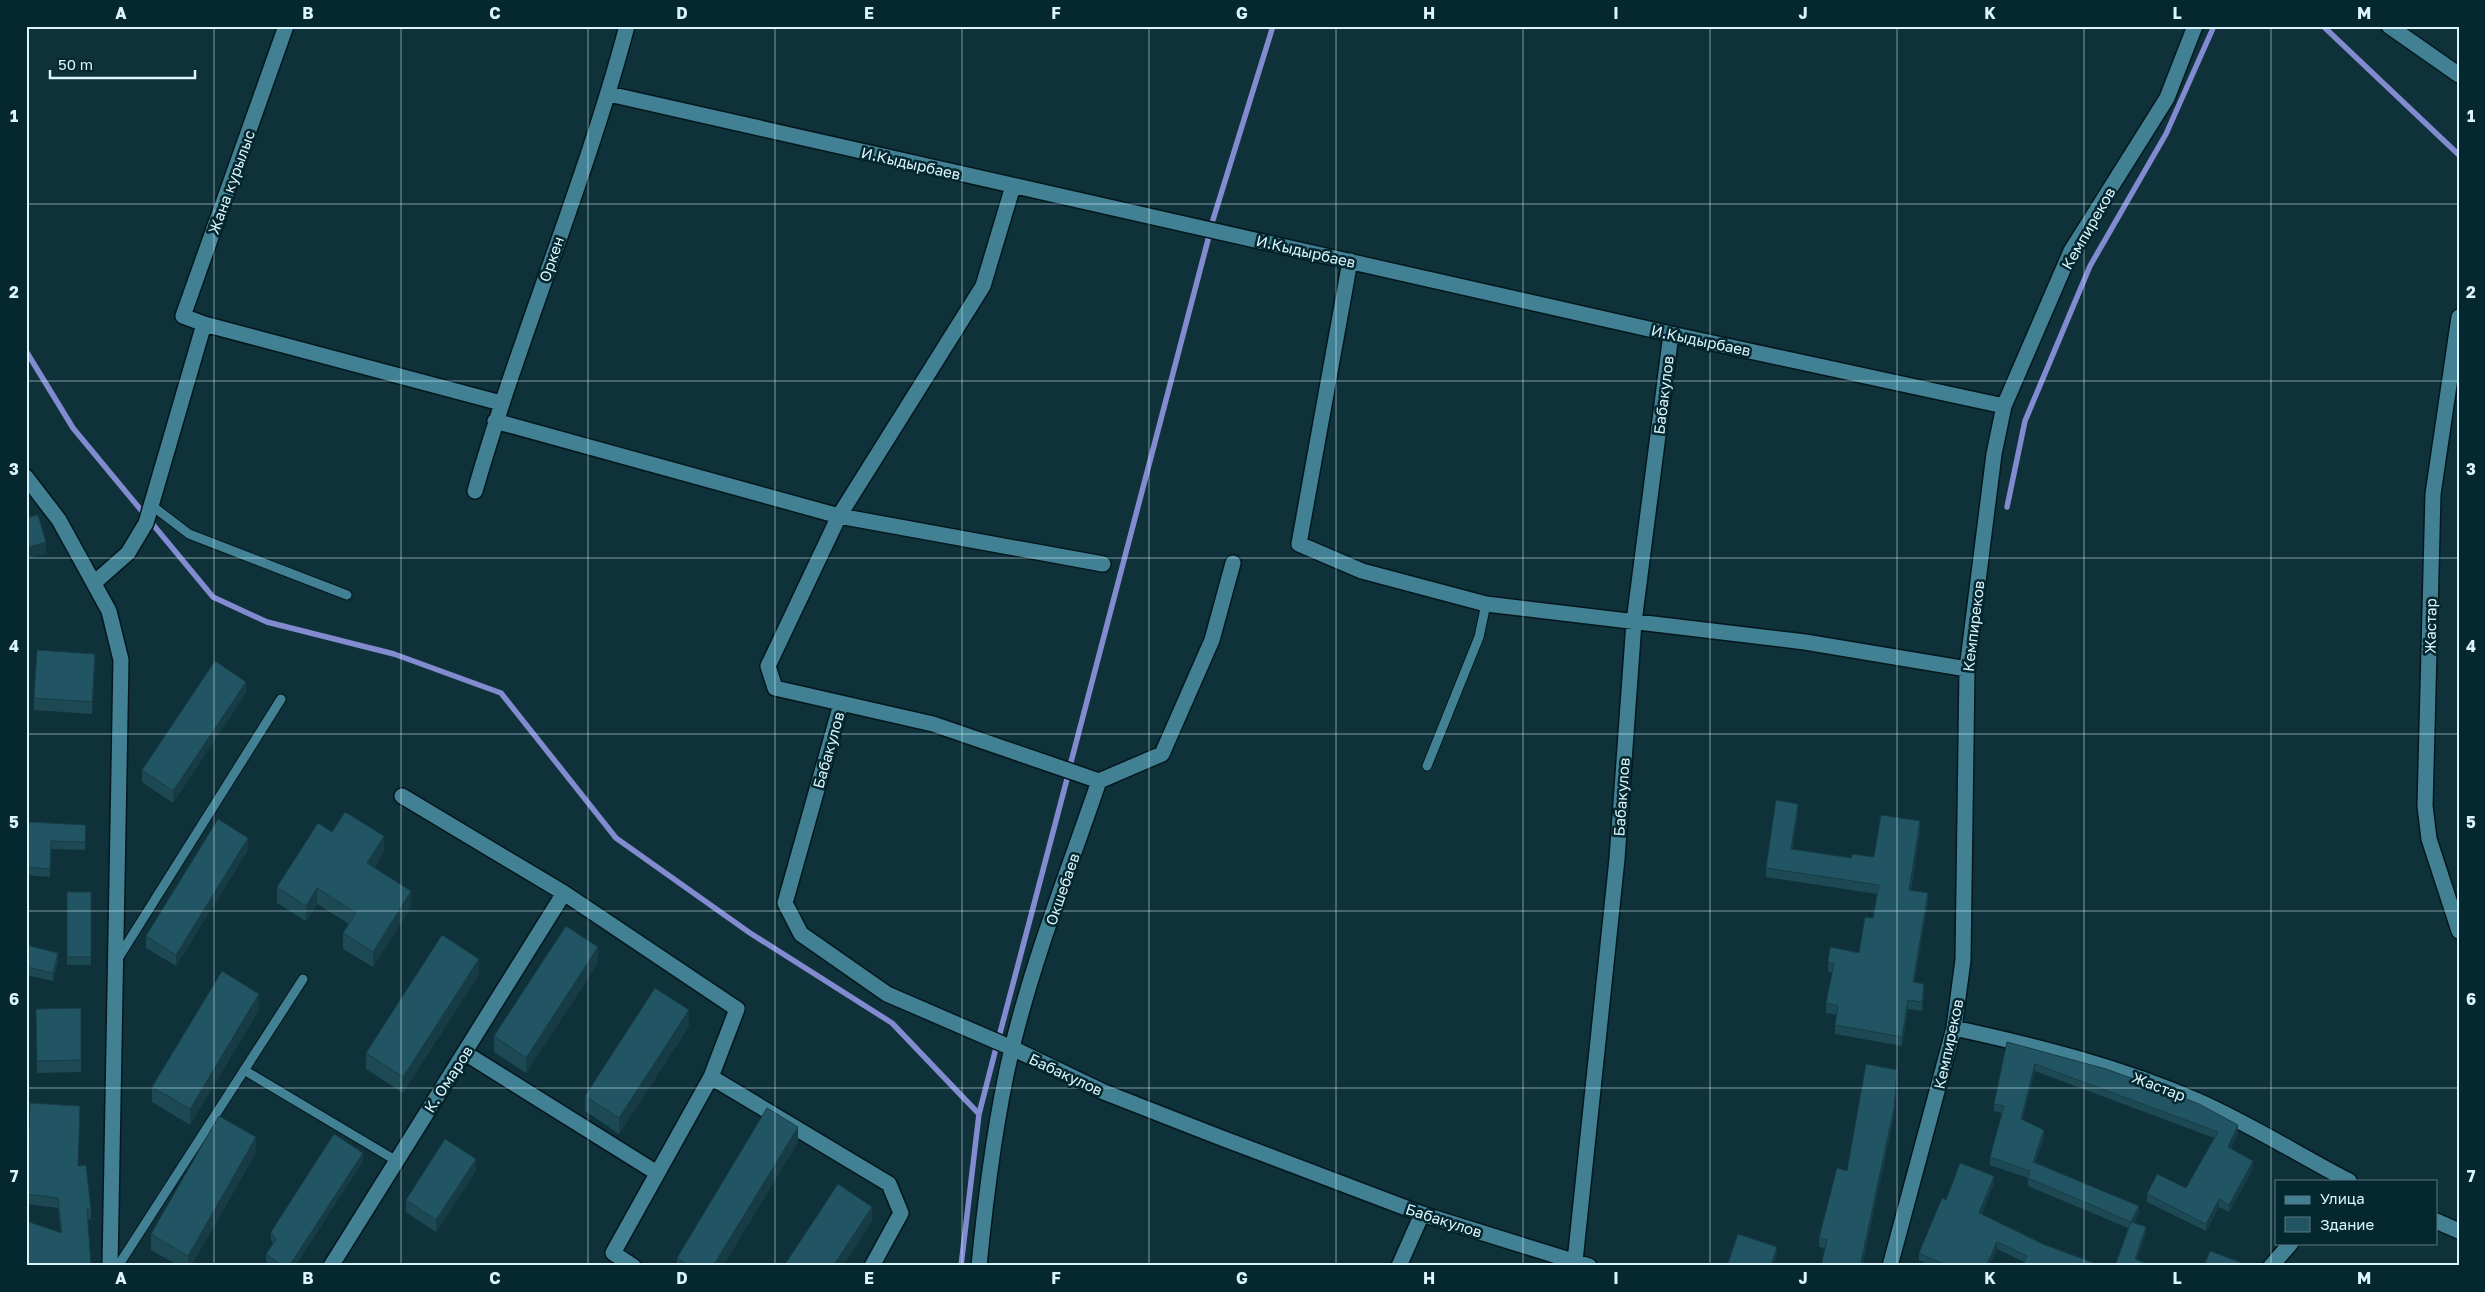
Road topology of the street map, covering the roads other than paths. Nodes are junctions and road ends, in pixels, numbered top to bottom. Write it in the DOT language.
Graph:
graph roads {
  1 [pos="286,26"];
  2 [pos="627,26"];
  3 [pos="2195,26"];
  4 [pos="2389,26"];
  5 [pos="2459,75"];
  6 [pos="609,94"];
  7 [pos="1014,186"];
  8 [pos="1350,261"];
  9 [pos="2459,317"];
  10 [pos="204,324"];
  11 [pos="1671,334"];
  12 [pos="501,403"];
  13 [pos="2004,406"];
  14 [pos="495,421"];
  15 [pos="26,477"];
  16 [pos="475,491"];
  17 [pos="151,505"];
  18 [pos="839,516"];
  19 [pos="1233,563"];
  20 [pos="1104,564"];
  21 [pos="94,583"];
  22 [pos="347,595"];
  23 [pos="1486,604"];
  24 [pos="1634,622"];
  25 [pos="1967,669"];
  26 [pos="281,699"];
  27 [pos="841,704"];
  28 [pos="1427,766"];
  29 [pos="1100,781"];
  30 [pos="402,796"];
  31 [pos="564,893"];
  32 [pos="2459,931"];
  33 [pos="117,960"];
  34 [pos="303,979"];
  35 [pos="1954,1028"];
  36 [pos="1012,1048"];
  37 [pos="465,1053"];
  38 [pos="244,1070"];
  39 [pos="711,1077"];
  40 [pos="395,1160"];
  41 [pos="657,1173"];
  42 [pos="2340,1179"];
  43 [pos="1422,1214"];
  44 [pos="2438,1222"];
  45 [pos="2459,1231"];
  46 [pos="2290,1244"];
  47 [pos="1582,1263"];
  48 [pos="110,1266"];
  49 [pos="118,1266"];
  50 [pos="331,1266"];
  51 [pos="632,1266"];
  52 [pos="872,1266"];
  53 [pos="979,1266"];
  54 [pos="1400,1266"];
  55 [pos="1890,1266"];
  56 [pos="2271,1266"];
  1 -- 10 [label="street, Жана курылыс"];
  2 -- 6 [label="street, Оркен"];
  3 -- 13 [label="street, Кемпиреков"];
  4 -- 5 [label="street"];
  6 -- 7 [label="street, И.Кыдырбаев"];
  6 -- 12 [label="street, Оркен"];
  7 -- 8 [label="street, И.Кыдырбаев"];
  7 -- 18 [label="street"];
  8 -- 11 [label="street, И.Кыдырбаев"];
  8 -- 23 [label="street"];
  9 -- 32 [label="street, Жастар"];
  10 -- 12 [label="street, Жана курылыс"];
  10 -- 17 [label="street"];
  11 -- 13 [label="street, И.Кыдырбаев"];
  11 -- 24 [label="street, Бабакулов"];
  12 -- 14 [label="street, Оркен"];
  13 -- 25 [label="street, Кемпиреков"];
  14 -- 16 [label="street, Оркен"];
  14 -- 18 [label="street"];
  15 -- 21 [label="street"];
  17 -- 21 [label="street"];
  17 -- 22 [label="lane"];
  18 -- 20 [label="street"];
  18 -- 27 [label="street"];
  19 -- 29 [label="street"];
  21 -- 33 [label="street"];
  23 -- 24 [label="street"];
  23 -- 28 [label="lane"];
  24 -- 25 [label="street"];
  24 -- 47 [label="street, Бабакулов"];
  25 -- 35 [label="street, Кемпиреков"];
  26 -- 33 [label="lane"];
  27 -- 29 [label="street"];
  27 -- 36 [label="street, Бабакулов"];
  29 -- 36 [label="street, Окшебаев"];
  30 -- 31 [label="street"];
  31 -- 37 [label="street, К. Омаров"];
  31 -- 39 [label="street"];
  33 -- 48 [label="street"];
  34 -- 38 [label="lane"];
  35 -- 42 [label="street, Жастар"];
  35 -- 55 [label="street, Кемпиреков"];
  36 -- 43 [label="street, Бабакулов"];
  36 -- 53 [label="street, Окшебаев"];
  37 -- 40 [label="street, К. Омаров"];
  37 -- 41 [label="street"];
  38 -- 40 [label="lane"];
  38 -- 49 [label="lane"];
  39 -- 41 [label="street"];
  39 -- 52 [label="street"];
  40 -- 50 [label="street, К. Омаров"];
  41 -- 51 [label="street"];
  43 -- 47 [label="street, Бабакулов"];
  43 -- 54 [label="street"];
  44 -- 45 [label="street"];
  46 -- 56 [label="street"];
}
